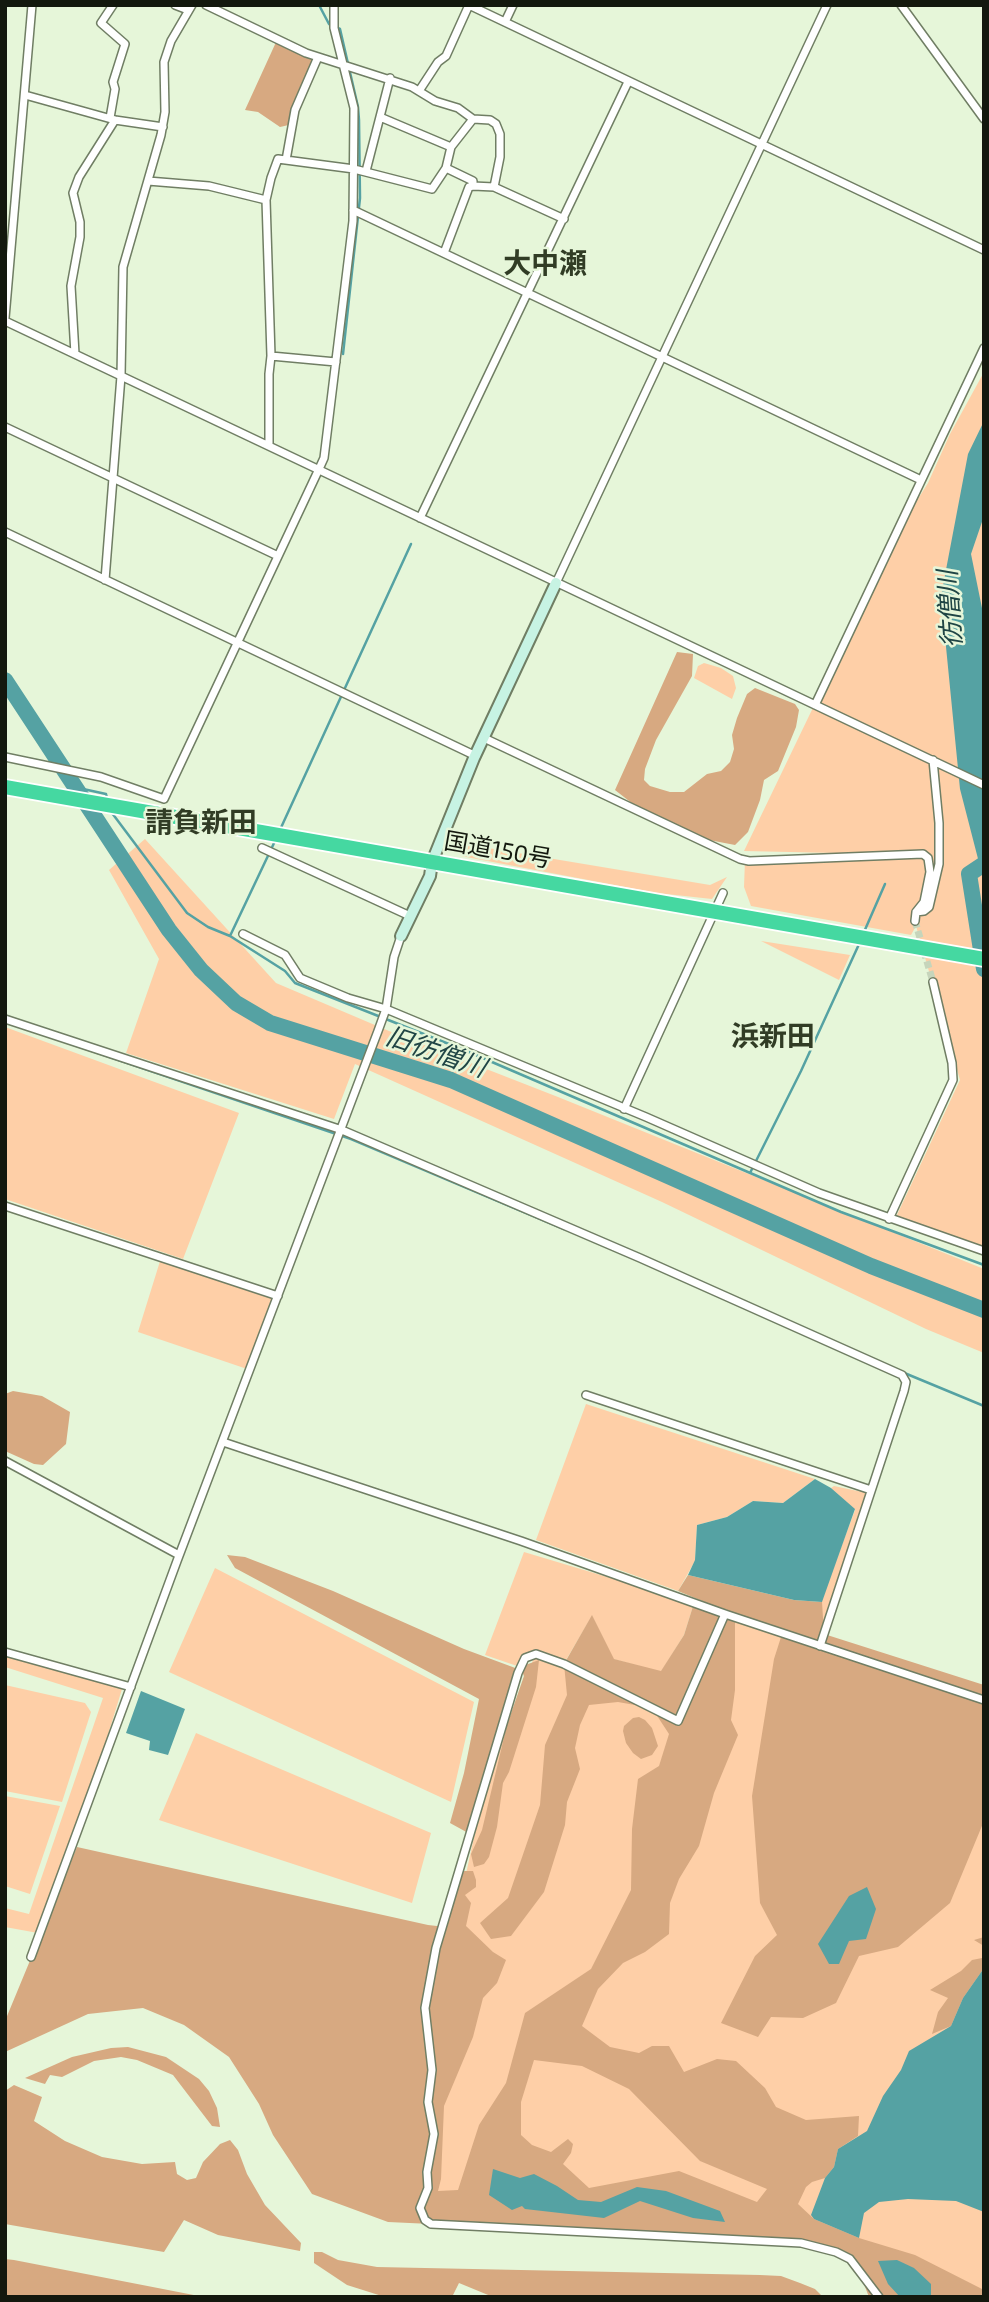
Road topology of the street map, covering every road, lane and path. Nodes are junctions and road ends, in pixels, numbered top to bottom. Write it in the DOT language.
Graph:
graph roads {
  1 [pos="32,5"];
  2 [pos="113,5"];
  3 [pos="175,5"];
  4 [pos="206,5"];
  5 [pos="334,5"];
  6 [pos="469,5"];
  7 [pos="513,5"];
  8 [pos="827,5"];
  9 [pos="901,5"];
  10 [pos="190,8"];
  11 [pos="505,22"];
  12 [pos="318,57"];
  13 [pos="343,65"];
  14 [pos="390,78"];
  15 [pos="628,82"];
  16 [pos="419,91"];
  17 [pos="25,95"];
  18 [pos="380,117"];
  19 [pos="112,119"];
  20 [pos="984,119"];
  21 [pos="473,120"];
  22 [pos="163,127"];
  23 [pos="761,145"];
  24 [pos="451,147"];
  25 [pos="286,160"];
  26 [pos="446,168"];
  27 [pos="354,169"];
  28 [pos="366,171"];
  29 [pos="148,181"];
  30 [pos="473,186"];
  31 [pos="494,187"];
  32 [pos="266,200"];
  33 [pos="354,210"];
  34 [pos="564,219"];
  35 [pos="984,250"];
  36 [pos="444,253"];
  37 [pos="529,293"];
  38 [pos="5,319"];
  39 [pos="984,348"];
  40 [pos="75,354"];
  41 [pos="271,356"];
  42 [pos="662,356"];
  43 [pos="336,362"];
  44 [pos="121,376"];
  45 [pos="5,427"];
  46 [pos="269,445"];
  47 [pos="319,469"];
  48 [pos="114,478"];
  49 [pos="921,480"];
  50 [pos="420,518"];
  51 [pos="5,532"];
  52 [pos="278,556"];
  53 [pos="105,580"];
  54 [pos="556,583"];
  55 [pos="238,642"];
  56 [pos="815,705"];
  57 [pos="484,738"];
  58 [pos="476,756"];
  59 [pos="5,757"];
  60 [pos="933,761"];
  61 [pos="984,785"];
  62 [pos="5,787"];
  63 [pos="262,848"];
  64 [pos="432,862"];
  65 [pos="723,893"];
  66 [pos="715,911"];
  67 [pos="916,912"];
  68 [pos="410,916"];
  69 [pos="915,921"];
  70 [pos="243,934"];
  71 [pos="401,936"];
  72 [pos="984,959"];
  73 [pos="933,982"];
  74 [pos="386,1009"];
  75 [pos="5,1019"];
  76 [pos="624,1109"];
  77 [pos="342,1130"];
  78 [pos="5,1206"];
  79 [pos="889,1219"];
  80 [pos="984,1251"];
  81 [pos="278,1296"];
  82 [pos="586,1395"];
  83 [pos="223,1442"];
  84 [pos="5,1461"];
  85 [pos="871,1490"];
  86 [pos="179,1555"];
  87 [pos="725,1615"];
  88 [pos="820,1646"];
  89 [pos="5,1652"];
  90 [pos="131,1687"];
  91 [pos="984,1700"];
  92 [pos="30,1957"];
  93 [pos="879,2297"];
  1 -- 17 [label="street"];
  2 -- 19 [label="street"];
  3 -- 10 [label="street"];
  4 -- 12 [label="street"];
  5 -- 13 [label="street"];
  6 -- 11 [label="street"];
  6 -- 16 [label="street"];
  7 -- 11 [label="street"];
  8 -- 23 [label="street"];
  9 -- 20 [label="street"];
  10 -- 22 [label="street"];
  11 -- 15 [label="street"];
  12 -- 13 [label="street"];
  12 -- 25 [label="street"];
  13 -- 14 [label="street"];
  13 -- 27 [label="street"];
  14 -- 16 [label="street"];
  14 -- 18 [label="street"];
  15 -- 23 [label="street"];
  15 -- 34 [label="street"];
  16 -- 21 [label="street"];
  17 -- 19 [label="street"];
  17 -- 38 [label="street"];
  18 -- 24 [label="street"];
  18 -- 28 [label="street"];
  19 -- 22 [label="street"];
  19 -- 40 [label="street"];
  21 -- 24 [label="street"];
  21 -- 31 [label="street"];
  22 -- 29 [label="street"];
  23 -- 35 [label="street"];
  23 -- 42 [label="street"];
  24 -- 26 [label="street"];
  25 -- 27 [label="street"];
  25 -- 32 [label="street"];
  26 -- 28 [label="street"];
  26 -- 30 [label="street"];
  27 -- 28 [label="street"];
  27 -- 33 [label="street"];
  29 -- 32 [label="street"];
  29 -- 44 [label="street"];
  30 -- 31 [label="street"];
  30 -- 36 [label="street"];
  31 -- 34 [label="street"];
  32 -- 41 [label="street"];
  33 -- 36 [label="street"];
  33 -- 43 [label="street"];
  34 -- 37 [label="street"];
  36 -- 37 [label="street"];
  37 -- 42 [label="street"];
  37 -- 50 [label="street"];
  38 -- 40 [label="street"];
  39 -- 49 [label="street"];
  40 -- 44 [label="street"];
  41 -- 43 [label="street"];
  41 -- 46 [label="street"];
  42 -- 49 [label="street"];
  42 -- 54 [label="street"];
  43 -- 47 [label="street"];
  44 -- 46 [label="street"];
  44 -- 48 [label="street"];
  45 -- 48 [label="street"];
  46 -- 47 [label="street"];
  47 -- 50 [label="street"];
  47 -- 52 [label="street"];
  48 -- 52 [label="street"];
  48 -- 53 [label="street"];
  49 -- 56 [label="street"];
  50 -- 54 [label="street"];
  51 -- 53 [label="street"];
  52 -- 55 [label="street"];
  53 -- 55 [label="street"];
  54 -- 56 [label="street"];
  54 -- 57 [label="street"];
  55 -- 58 [label="street"];
  55 -- 59 [label="street"];
  56 -- 60 [label="street"];
  57 -- 58 [label="street"];
  57 -- 67 [label="street"];
  58 -- 64 [label="street"];
  60 -- 61 [label="street"];
  60 -- 67 [label="street"];
  62 -- 64 [label="highway, 国道150号"];
  63 -- 68 [label="street"];
  64 -- 66 [label="highway, 国道150号"];
  64 -- 68 [label="street"];
  65 -- 66 [label="street"];
  66 -- 72 [label="highway, 国道150号"];
  66 -- 76 [label="street"];
  67 -- 69 [label="street"];
  68 -- 71 [label="street"];
  70 -- 74 [label="street"];
  71 -- 74 [label="street"];
  73 -- 79 [label="street"];
  74 -- 76 [label="street"];
  74 -- 77 [label="street"];
  75 -- 77 [label="street"];
  76 -- 79 [label="street"];
  77 -- 81 [label="street"];
  77 -- 85 [label="street"];
  78 -- 81 [label="street"];
  79 -- 80 [label="street"];
  81 -- 83 [label="street"];
  82 -- 85 [label="street"];
  83 -- 86 [label="street"];
  83 -- 87 [label="street"];
  84 -- 86 [label="street"];
  85 -- 88 [label="street"];
  86 -- 90 [label="street"];
  87 -- 88 [label="street"];
  87 -- 93 [label="street"];
  88 -- 91 [label="street"];
  89 -- 90 [label="street"];
  90 -- 92 [label="street"];
}
